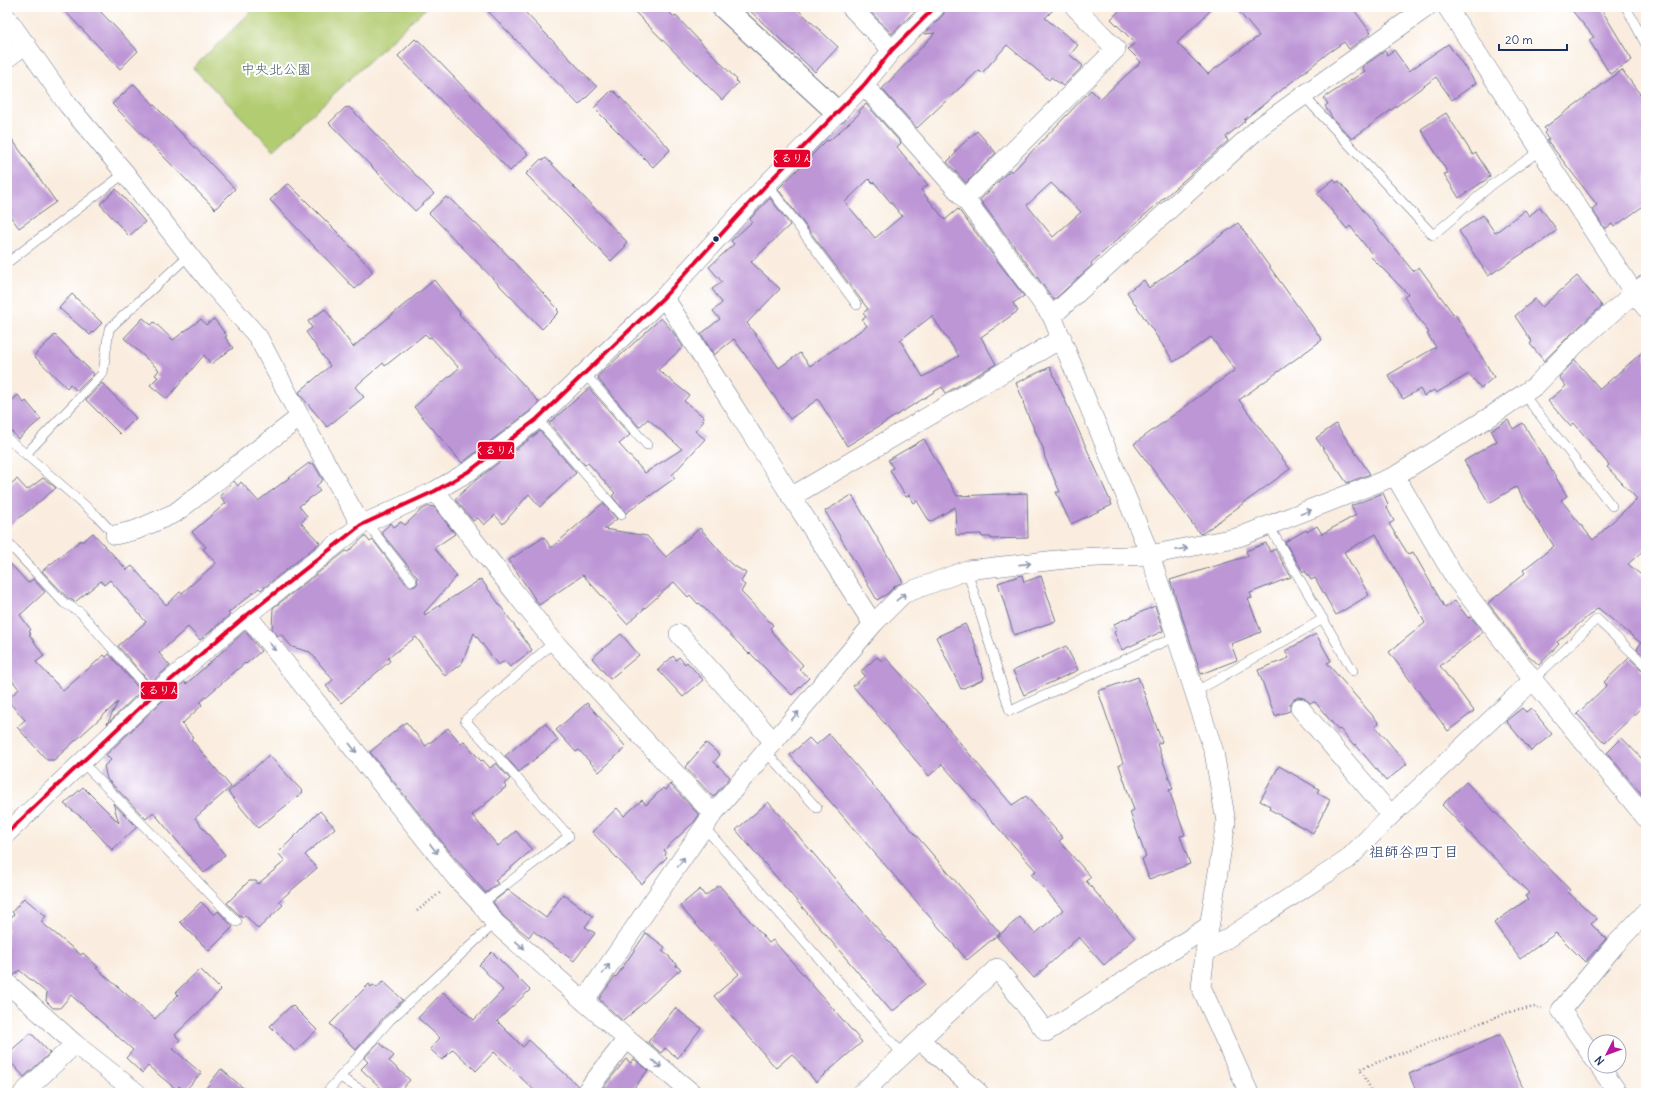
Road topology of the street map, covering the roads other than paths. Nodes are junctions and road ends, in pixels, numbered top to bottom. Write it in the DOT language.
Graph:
graph roads {
  1 [pos="723,7"];
  2 [pos="851,7"];
  3 [pos="935,7"];
  4 [pos="1075,7"];
  5 [pos="1426,7"];
  6 [pos="1447,7"];
  7 [pos="1626,7"];
  8 [pos="7,18"];
  9 [pos="26,44"];
  10 [pos="1646,45"];
  11 [pos="892,50"];
  12 [pos="7,58"];
  13 [pos="864,84"];
  14 [pos="1303,96"];
  15 [pos="837,112"];
  16 [pos="1541,150"];
  17 [pos="124,173"];
  18 [pos="767,184"];
  19 [pos="965,199"];
  20 [pos="189,255"];
  21 [pos="7,263"];
  22 [pos="1640,289"];
  23 [pos="664,297"];
  24 [pos="857,305"];
  25 [pos="1646,308"];
  26 [pos="1052,316"];
  27 [pos="1062,338"];
  28 [pos="585,374"];
  29 [pos="1523,394"];
  30 [pos="300,417"];
  31 [pos="537,419"];
  32 [pos="7,438"];
  33 [pos="647,445"];
  34 [pos="26,454"];
  35 [pos="1394,476"];
  36 [pos="435,491"];
  37 [pos="791,497"];
  38 [pos="1612,506"];
  39 [pos="621,516"];
  40 [pos="363,523"];
  41 [pos="1269,526"];
  42 [pos="115,535"];
  43 [pos="7,542"];
  44 [pos="1150,555"];
  45 [pos="968,570"];
  46 [pos="412,581"];
  47 [pos="247,615"];
  48 [pos="1323,619"];
  49 [pos="873,623"];
  50 [pos="679,634"];
  51 [pos="1177,636"];
  52 [pos="554,642"];
  53 [pos="1646,666"];
  54 [pos="1353,671"];
  55 [pos="1533,680"];
  56 [pos="1194,692"];
  57 [pos="154,695"];
  58 [pos="1300,708"];
  59 [pos="770,746"];
  60 [pos="82,762"];
  61 [pos="817,808"];
  62 [pos="1391,815"];
  63 [pos="1646,818"];
  64 [pos="709,821"];
  65 [pos="7,833"];
  66 [pos="481,904"];
  67 [pos="1646,912"];
  68 [pos="237,922"];
  69 [pos="495,923"];
  70 [pos="1209,926"];
  71 [pos="1205,953"];
  72 [pos="9,988"];
  73 [pos="584,1001"];
  74 [pos="627,1039"];
  75 [pos="920,1040"];
  76 [pos="75,1044"];
  77 [pos="1587,1048"];
  78 [pos="904,1056"];
  79 [pos="1605,1074"];
  80 [pos="340,1078"];
  81 [pos="24,1093"];
  82 [pos="137,1093"];
  83 [pos="326,1093"];
  84 [pos="366,1093"];
  85 [pos="585,1093"];
  86 [pos="692,1093"];
  87 [pos="862,1093"];
  88 [pos="979,1093"];
  89 [pos="1250,1093"];
  90 [pos="1618,1093"];
  1 -- 15 [label="street"];
  2 -- 11 [label="street"];
  3 -- 11 [label="street"];
  4 -- 19 [label="street"];
  5 -- 14 [label="street"];
  6 -- 16 [label="street"];
  7 -- 10 [label="lane"];
  8 -- 9 [label="street"];
  9 -- 12 [label="street"];
  9 -- 17 [label="street"];
  11 -- 13 [label="street"];
  13 -- 15 [label="street"];
  13 -- 19 [label="street"];
  14 -- 16 [label="lane"];
  14 -- 26 [label="street"];
  15 -- 18 [label="street"];
  16 -- 22 [label="street"];
  17 -- 20 [label="street"];
  17 -- 21 [label="lane"];
  18 -- 23 [label="street"];
  18 -- 24 [label="lane"];
  19 -- 26 [label="street"];
  20 -- 30 [label="street"];
  20 -- 34 [label="lane"];
  22 -- 25 [label="street"];
  22 -- 29 [label="street"];
  23 -- 28 [label="street"];
  23 -- 37 [label="street"];
  26 -- 27 [label="street"];
  27 -- 37 [label="street"];
  27 -- 44 [label="street"];
  28 -- 31 [label="street"];
  28 -- 33 [label="lane"];
  29 -- 35 [label="street"];
  29 -- 38 [label="lane"];
  30 -- 40 [label="street"];
  30 -- 42 [label="street"];
  31 -- 36 [label="street"];
  31 -- 39 [label="lane"];
  32 -- 34 [label="lane"];
  34 -- 42 [label="lane"];
  41 -- 35 [label="street, one-way"];
  35 -- 55 [label="street"];
  36 -- 40 [label="street"];
  36 -- 52 [label="street"];
  37 -- 49 [label="street"];
  40 -- 46 [label="lane"];
  40 -- 47 [label="street"];
  44 -- 41 [label="street, one-way"];
  41 -- 48 [label="lane"];
  43 -- 57 [label="lane"];
  45 -- 44 [label="street, one-way"];
  44 -- 51 [label="street"];
  49 -- 45 [label="street, one-way"];
  45 -- 51 [label="lane"];
  47 -- 57 [label="street"];
  47 -- 66 [label="street, one-way"];
  48 -- 54 [label="lane"];
  48 -- 56 [label="lane"];
  59 -- 49 [label="street, one-way"];
  50 -- 59 [label="street"];
  51 -- 56 [label="street"];
  52 -- 64 [label="street"];
  52 -- 66 [label="lane"];
  53 -- 55 [label="lane"];
  55 -- 62 [label="street"];
  55 -- 63 [label="street"];
  56 -- 70 [label="street"];
  57 -- 60 [label="street"];
  58 -- 62 [label="street"];
  59 -- 61 [label="lane"];
  59 -- 64 [label="street"];
  60 -- 65 [label="street"];
  60 -- 68 [label="lane"];
  62 -- 71 [label="street"];
  73 -- 64 [label="street, one-way"];
  64 -- 78 [label="lane"];
  66 -- 69 [label="street"];
  67 -- 77 [label="street"];
  69 -- 73 [label="street, one-way"];
  69 -- 80 [label="lane"];
  70 -- 71 [label="street"];
  70 -- 75 [label="street"];
  71 -- 89 [label="street"];
  72 -- 76 [label="street"];
  73 -- 74 [label="street"];
  74 -- 85 [label="street"];
  74 -- 86 [label="street, one-way"];
  75 -- 78 [label="street"];
  75 -- 88 [label="street"];
  76 -- 81 [label="street"];
  76 -- 82 [label="street"];
  78 -- 87 [label="street"];
  79 -- 90 [label="street"];
  80 -- 83 [label="lane"];
  80 -- 84 [label="lane"];
}
